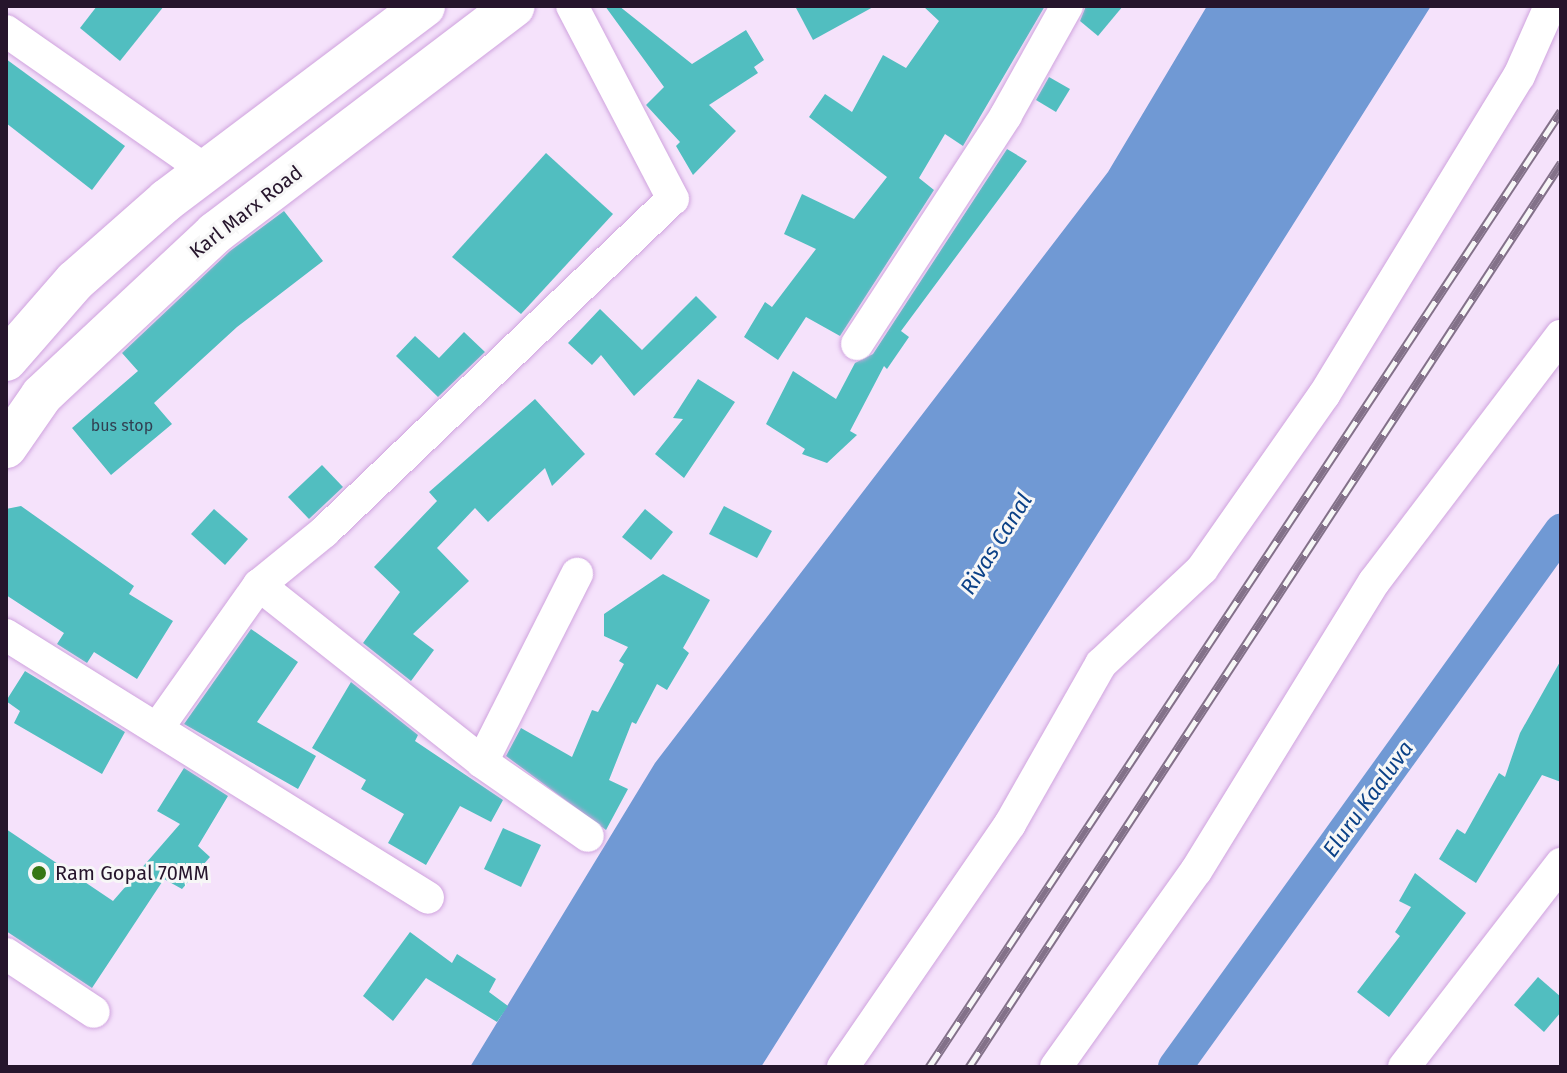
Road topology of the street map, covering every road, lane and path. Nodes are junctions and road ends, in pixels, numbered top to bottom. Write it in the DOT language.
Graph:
graph roads {
  1 [pos="424,6"];
  2 [pos="514,6"];
  3 [pos="572,6"];
  4 [pos="1067,6"];
  5 [pos="1550,6"];
  6 [pos="6,31"];
  7 [pos="207,171"];
  8 [pos="1561,336"];
  9 [pos="857,344"];
  10 [pos="6,360"];
  11 [pos="6,447"];
  12 [pos="577,574"];
  13 [pos="259,585"];
  14 [pos="6,635"];
  15 [pos="159,726"];
  16 [pos="482,762"];
  17 [pos="588,836"];
  18 [pos="1561,864"];
  19 [pos="428,898"];
  20 [pos="6,954"];
  21 [pos="94,1012"];
  22 [pos="843,1067"];
  23 [pos="1056,1067"];
  24 [pos="1404,1067"];
  1 -- 7 [label="main road"];
  2 -- 11 [label="main road, Karl Marx Road"];
  3 -- 13 [label="street"];
  4 -- 9 [label="street"];
  5 -- 22 [label="street"];
  6 -- 7 [label="street"];
  7 -- 10 [label="main road"];
  8 -- 23 [label="street"];
  12 -- 16 [label="street"];
  13 -- 15 [label="street"];
  13 -- 16 [label="street"];
  14 -- 15 [label="street"];
  15 -- 19 [label="street"];
  16 -- 17 [label="street"];
  18 -- 24 [label="street"];
  20 -- 21 [label="street"];
}
